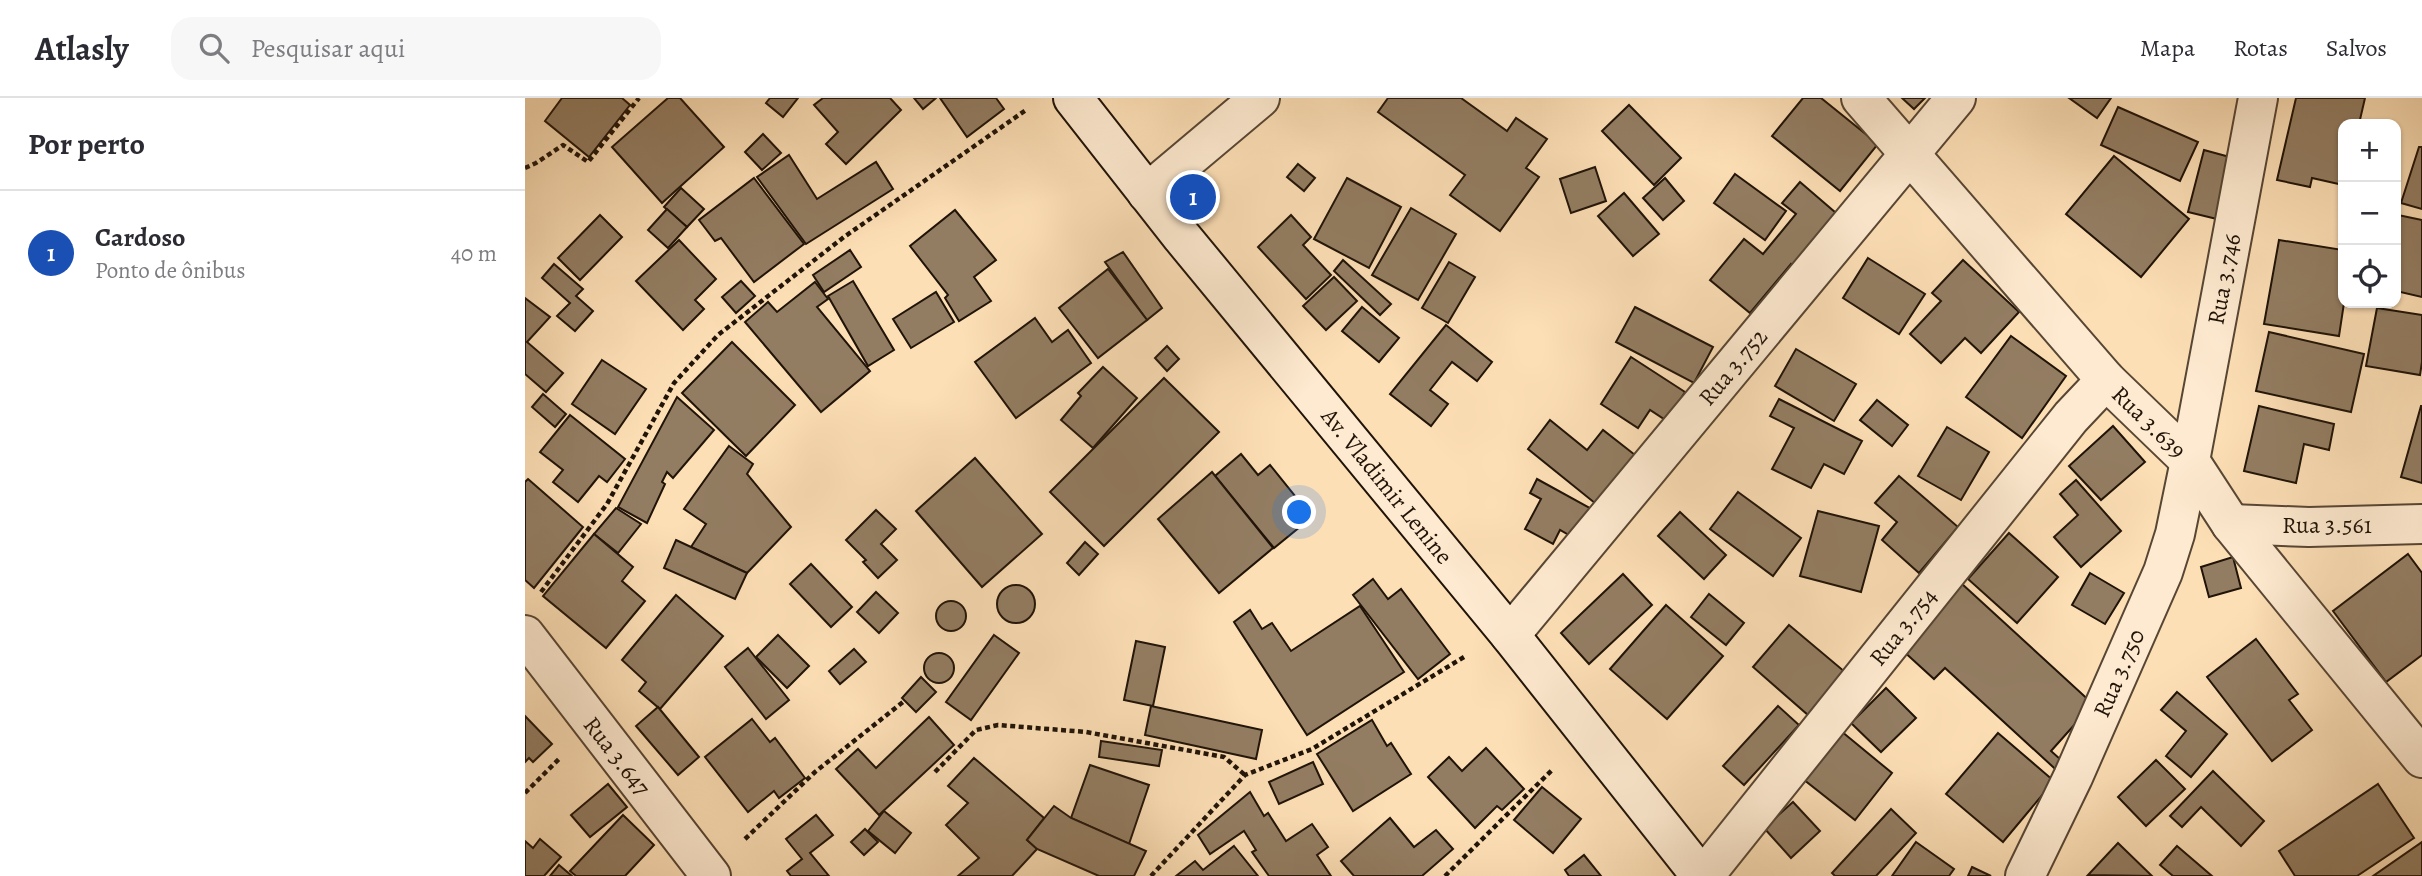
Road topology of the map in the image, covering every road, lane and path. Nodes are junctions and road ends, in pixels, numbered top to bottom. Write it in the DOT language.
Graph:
graph roads {
  1 [pos="639,98"];
  2 [pos="1073,98"];
  3 [pos="1260,98"];
  4 [pos="1861,98"];
  5 [pos="1956,98"];
  6 [pos="2258,98"];
  7 [pos="1033,106"];
  8 [pos="1909,156"];
  9 [pos="525,169"];
  10 [pos="1147,193"];
  11 [pos="2106,380"];
  12 [pos="2190,461"];
  13 [pos="2231,524"];
  14 [pos="2422,524"];
  15 [pos="530,617"];
  16 [pos="1508,633"];
  17 [pos="903,702"];
  18 [pos="1588,734"];
  19 [pos="2422,758"];
  20 [pos="935,772"];
  21 [pos="1245,775"];
  22 [pos="710,875"];
  23 [pos="1151,876"];
  24 [pos="1445,876"];
  25 [pos="1702,876"];
  26 [pos="2025,876"];
  1 -- 9 [label="path"];
  2 -- 10 [label="street, Av. Vladimir Lenine"];
  3 -- 10 [label="street"];
  4 -- 8 [label="street, Rua 3.639"];
  5 -- 8 [label="street, Rua 3.752"];
  6 -- 12 [label="street, Rua 3.746"];
  7 -- 15 [label="path"];
  8 -- 11 [label="street, Rua 3.639"];
  8 -- 16 [label="street, Rua 3.752"];
  10 -- 16 [label="street, Av. Vladimir Lenine"];
  11 -- 12 [label="street, Rua 3.639"];
  11 -- 25 [label="street, Rua 3.754"];
  12 -- 13 [label="street, Rua 3.639"];
  12 -- 26 [label="street, Rua 3.750"];
  13 -- 14 [label="street, Rua 3.561"];
  13 -- 19 [label="street, Rua 3.639"];
  15 -- 22 [label="street, Rua 3.647"];
  16 -- 18 [label="street, Av. Vladimir Lenine"];
  16 -- 21 [label="path"];
  17 -- 22 [label="path"];
  18 -- 24 [label="path"];
  18 -- 25 [label="street, Av. Vladimir Lenine"];
  20 -- 21 [label="path"];
  21 -- 23 [label="path"];
}
